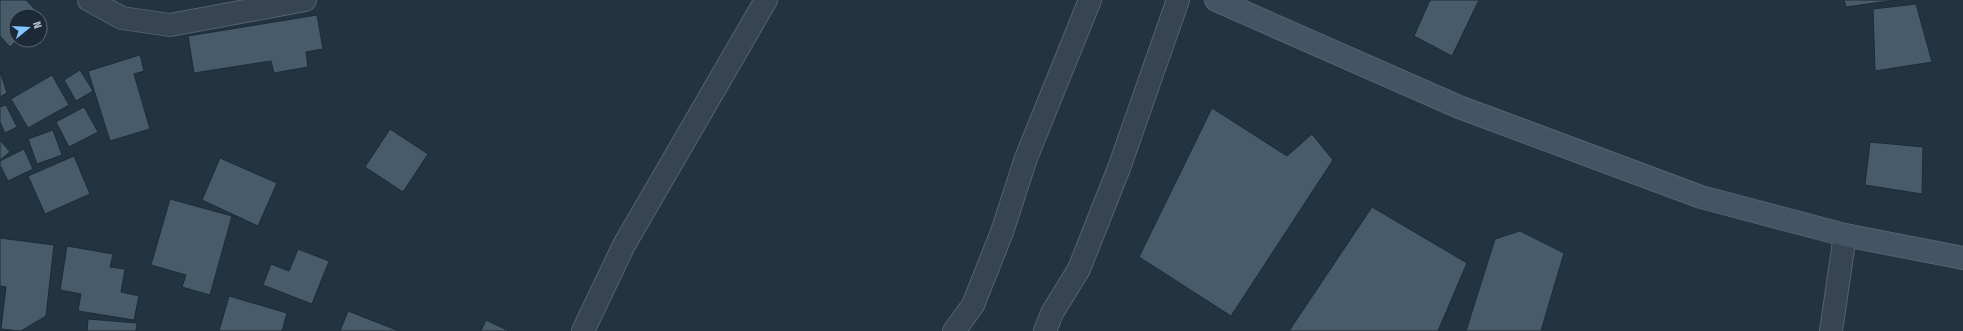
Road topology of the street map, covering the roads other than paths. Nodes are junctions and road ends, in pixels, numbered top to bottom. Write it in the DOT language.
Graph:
graph roads {
  1 [pos="89,0"];
  2 [pos="305,0"];
  3 [pos="766,0"];
  4 [pos="1090,0"];
  5 [pos="1178,0"];
  6 [pos="1216,0"];
  7 [pos="1845,235"];
  8 [pos="1963,258"];
  9 [pos="583,331"];
  10 [pos="954,331"];
  11 [pos="1045,331"];
  12 [pos="1831,331"];
  1 -- 2 [label="street"];
  3 -- 9 [label="street"];
  4 -- 10 [label="street"];
  5 -- 11 [label="street"];
  6 -- 7 [label="main road"];
  7 -- 8 [label="main road"];
  7 -- 12 [label="street"];
}
